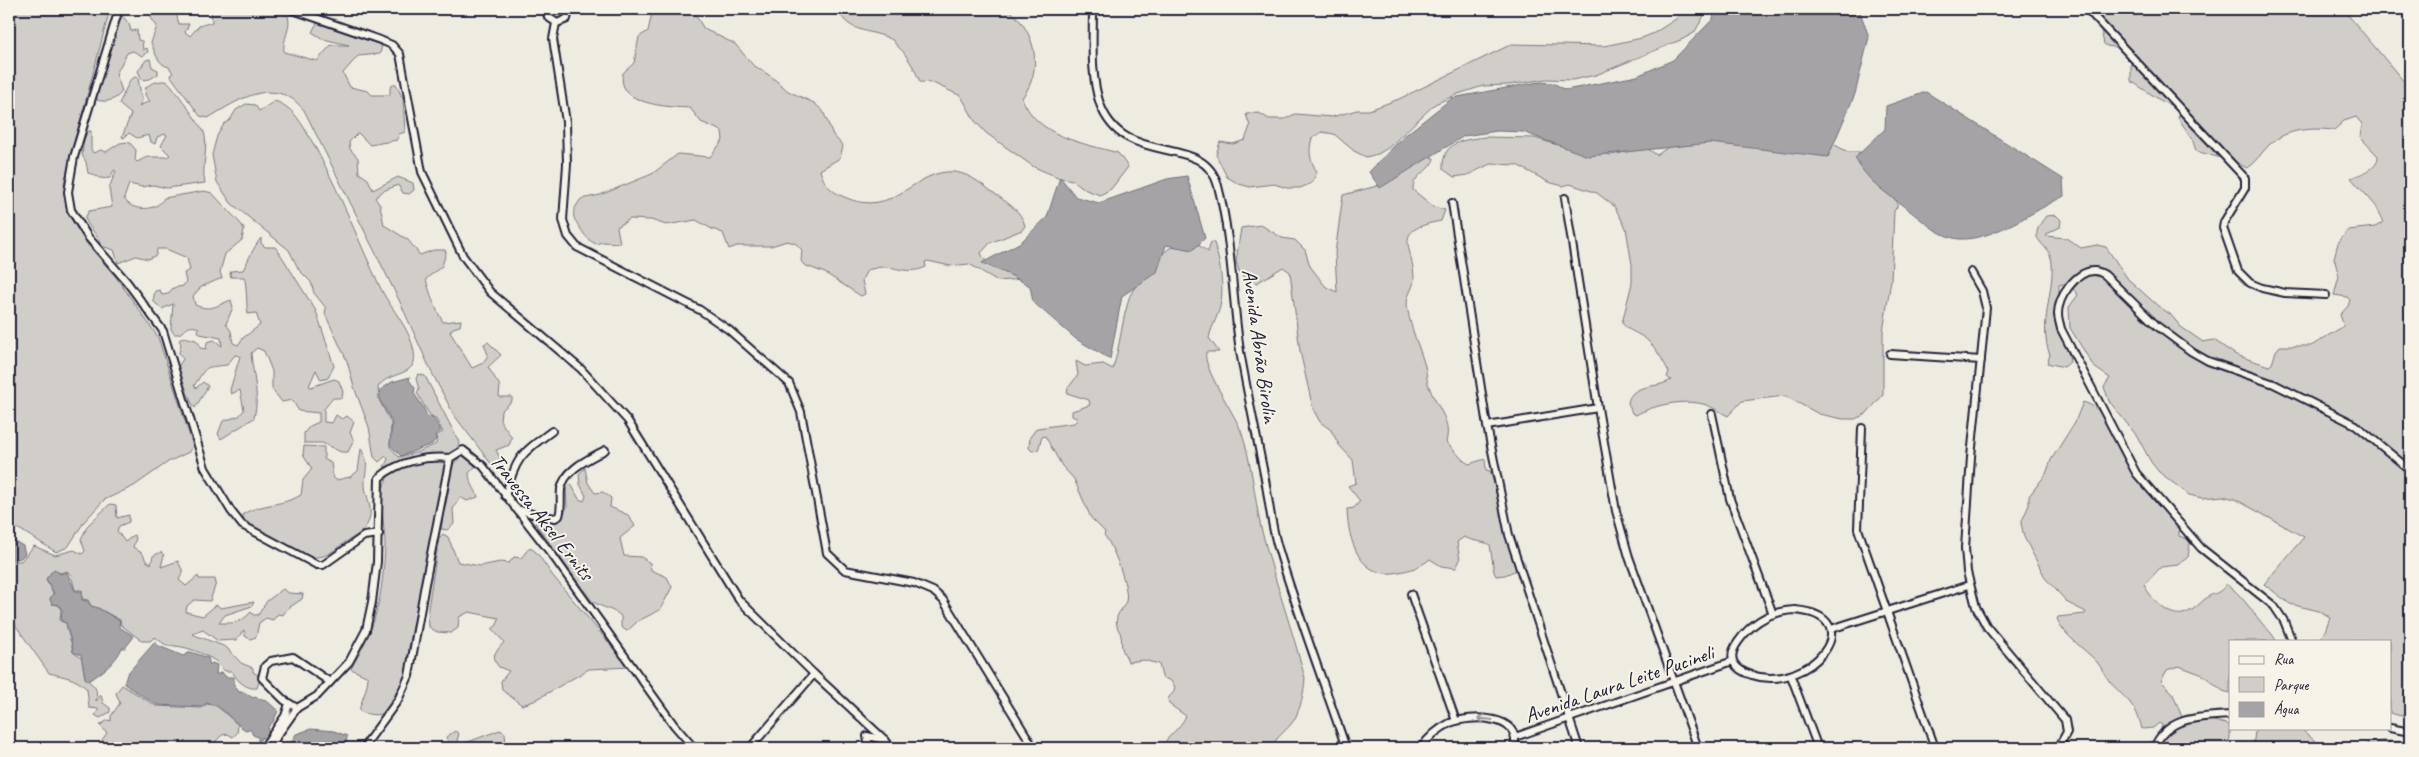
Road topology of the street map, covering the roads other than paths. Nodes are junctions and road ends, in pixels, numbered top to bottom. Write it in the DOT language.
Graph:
graph roads {
  1 [pos="119,9"];
  2 [pos="290,9"];
  3 [pos="546,9"];
  4 [pos="569,9"];
  5 [pos="1093,9"];
  6 [pos="2087,9"];
  7 [pos="556,23"];
  8 [pos="1565,198"];
  9 [pos="1452,203"];
  10 [pos="1971,272"];
  11 [pos="2326,295"];
  12 [pos="1890,354"];
  13 [pos="1981,360"];
  14 [pos="1598,408"];
  15 [pos="1712,414"];
  16 [pos="1487,426"];
  17 [pos="1862,428"];
  18 [pos="552,431"];
  19 [pos="605,450"];
  20 [pos="450,458"];
  21 [pos="2410,470"];
  22 [pos="505,496"];
  23 [pos="514,508"];
  24 [pos="379,534"];
  25 [pos="1969,585"];
  26 [pos="1411,594"];
  27 [pos="1886,611"];
  28 [pos="1772,614"];
  29 [pos="1831,629"];
  30 [pos="2292,640"];
  31 [pos="1733,661"];
  32 [pos="814,674"];
  33 [pos="1791,676"];
  34 [pos="330,682"];
  35 [pos="1674,682"];
  36 [pos="289,704"];
  37 [pos="297,708"];
  38 [pos="2229,715"];
  39 [pos="1568,718"];
  40 [pos="1456,721"];
  41 [pos="2392,728"];
  42 [pos="2410,732"];
  43 [pos="1515,737"];
  44 [pos="886,741"];
  45 [pos="263,748"];
  46 [pos="271,748"];
  47 [pos="363,748"];
  48 [pos="694,748"];
  49 [pos="750,748"];
  50 [pos="869,748"];
  51 [pos="891,748"];
  52 [pos="1034,748"];
  53 [pos="1346,748"];
  54 [pos="1421,748"];
  55 [pos="1514,748"];
  56 [pos="1579,748"];
  57 [pos="1698,748"];
  58 [pos="1818,748"];
  59 [pos="1936,748"];
  60 [pos="2058,748"];
  61 [pos="2154,748"];
  1 -- 24 [label="street"];
  2 -- 32 [label="street"];
  3 -- 7 [label="street"];
  4 -- 7 [label="street"];
  5 -- 53 [label="street, Avenida Abrão Birolin"];
  6 -- 11 [label="street"];
  7 -- 52 [label="street"];
  8 -- 14 [label="street"];
  9 -- 16 [label="street"];
  10 -- 13 [label="street"];
  12 -- 13 [label="street"];
  13 -- 25 [label="street"];
  14 -- 16 [label="street"];
  14 -- 35 [label="street"];
  15 -- 28 [label="street"];
  16 -- 39 [label="street"];
  17 -- 27 [label="street"];
  18 -- 22 [label="street"];
  19 -- 23 [label="street"];
  20 -- 22 [label="street, Travessa Aksel Ernits"];
  20 -- 24 [label="street"];
  20 -- 47 [label="street"];
  21 -- 30 [label="street"];
  22 -- 23 [label="street, Travessa Aksel Ernits"];
  23 -- 48 [label="street, Travessa Aksel Ernits"];
  24 -- 34 [label="street"];
  25 -- 27 [label="street"];
  25 -- 60 [label="street"];
  26 -- 40 [label="street"];
  27 -- 29 [label="street"];
  27 -- 59 [label="street"];
  28 -- 29 [label="street, Avenida Laura Leite Pucineli"];
  28 -- 31 [label="street, Avenida Laura Leite Pucineli"];
  29 -- 33 [label="street, Avenida Laura Leite Pucineli"];
  31 -- 33 [label="street, Avenida Laura Leite Pucineli"];
  31 -- 35 [label="street, Avenida Laura Leite Pucineli"];
  32 -- 44 [label="street"];
  32 -- 49 [label="street"];
  33 -- 58 [label="street"];
  34 -- 36 [label="street"];
  34 -- 37 [label="street"];
  35 -- 39 [label="street, Avenida Laura Leite Pucineli"];
  35 -- 57 [label="street"];
  36 -- 37 [label="street"];
  36 -- 45 [label="street"];
  37 -- 46 [label="street"];
  38 -- 61 [label="street"];
  39 -- 43 [label="street, Avenida Laura Leite Pucineli"];
  39 -- 56 [label="street"];
  43 -- 40 [label="street, Avenida Laura Leite Pucineli, one-way"];
  40 -- 54 [label="street, Avenida Laura Leite Pucineli"];
  41 -- 42 [label="street"];
  43 -- 55 [label="street, Avenida Laura Leite Pucineli"];
  44 -- 50 [label="street"];
  44 -- 51 [label="street"];
}
